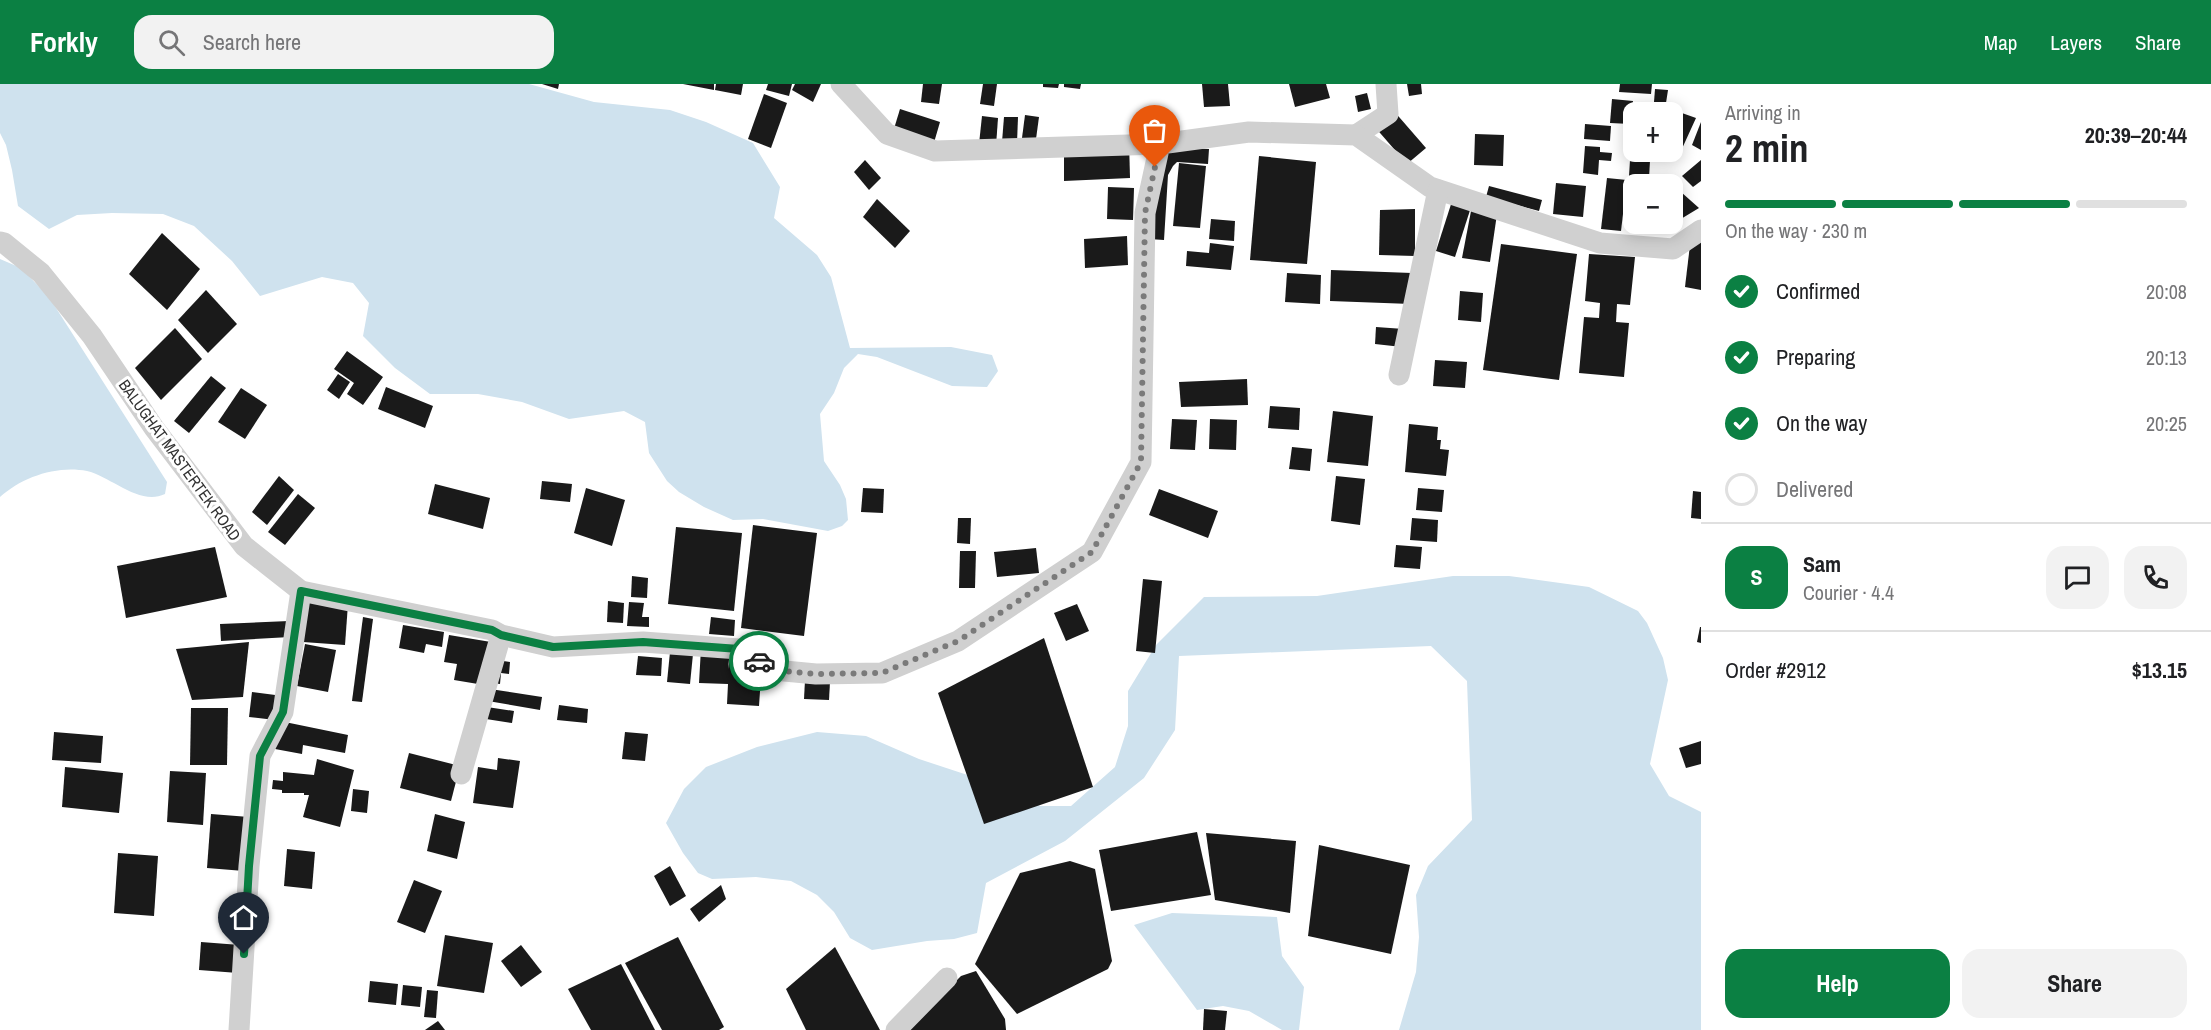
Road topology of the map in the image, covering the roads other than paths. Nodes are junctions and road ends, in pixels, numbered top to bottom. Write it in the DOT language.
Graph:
graph roads {
  1 [pos="841,84"];
  2 [pos="1386,84"];
  3 [pos="1356,135"];
  4 [pos="1160,144"];
  5 [pos="1438,190"];
  6 [pos="1701,230"];
  7 [pos="0,242"];
  8 [pos="1399,375"];
  9 [pos="301,591"];
  10 [pos="501,635"];
  11 [pos="461,774"];
  12 [pos="947,978"];
  13 [pos="239,1030"];
  14 [pos="896,1030"];
  1 -- 4 [label="street"];
  2 -- 3 [label="street"];
  3 -- 4 [label="street"];
  3 -- 5 [label="street"];
  4 -- 10 [label="street, BALUGHAT MASTERTEK ROAD"];
  5 -- 6 [label="street"];
  5 -- 8 [label="street"];
  7 -- 9 [label="street, BALUGHAT MASTERTEK ROAD"];
  9 -- 10 [label="street, BALUGHAT MASTERTEK ROAD"];
  9 -- 13 [label="street"];
  10 -- 11 [label="street"];
  12 -- 14 [label="street"];
}
